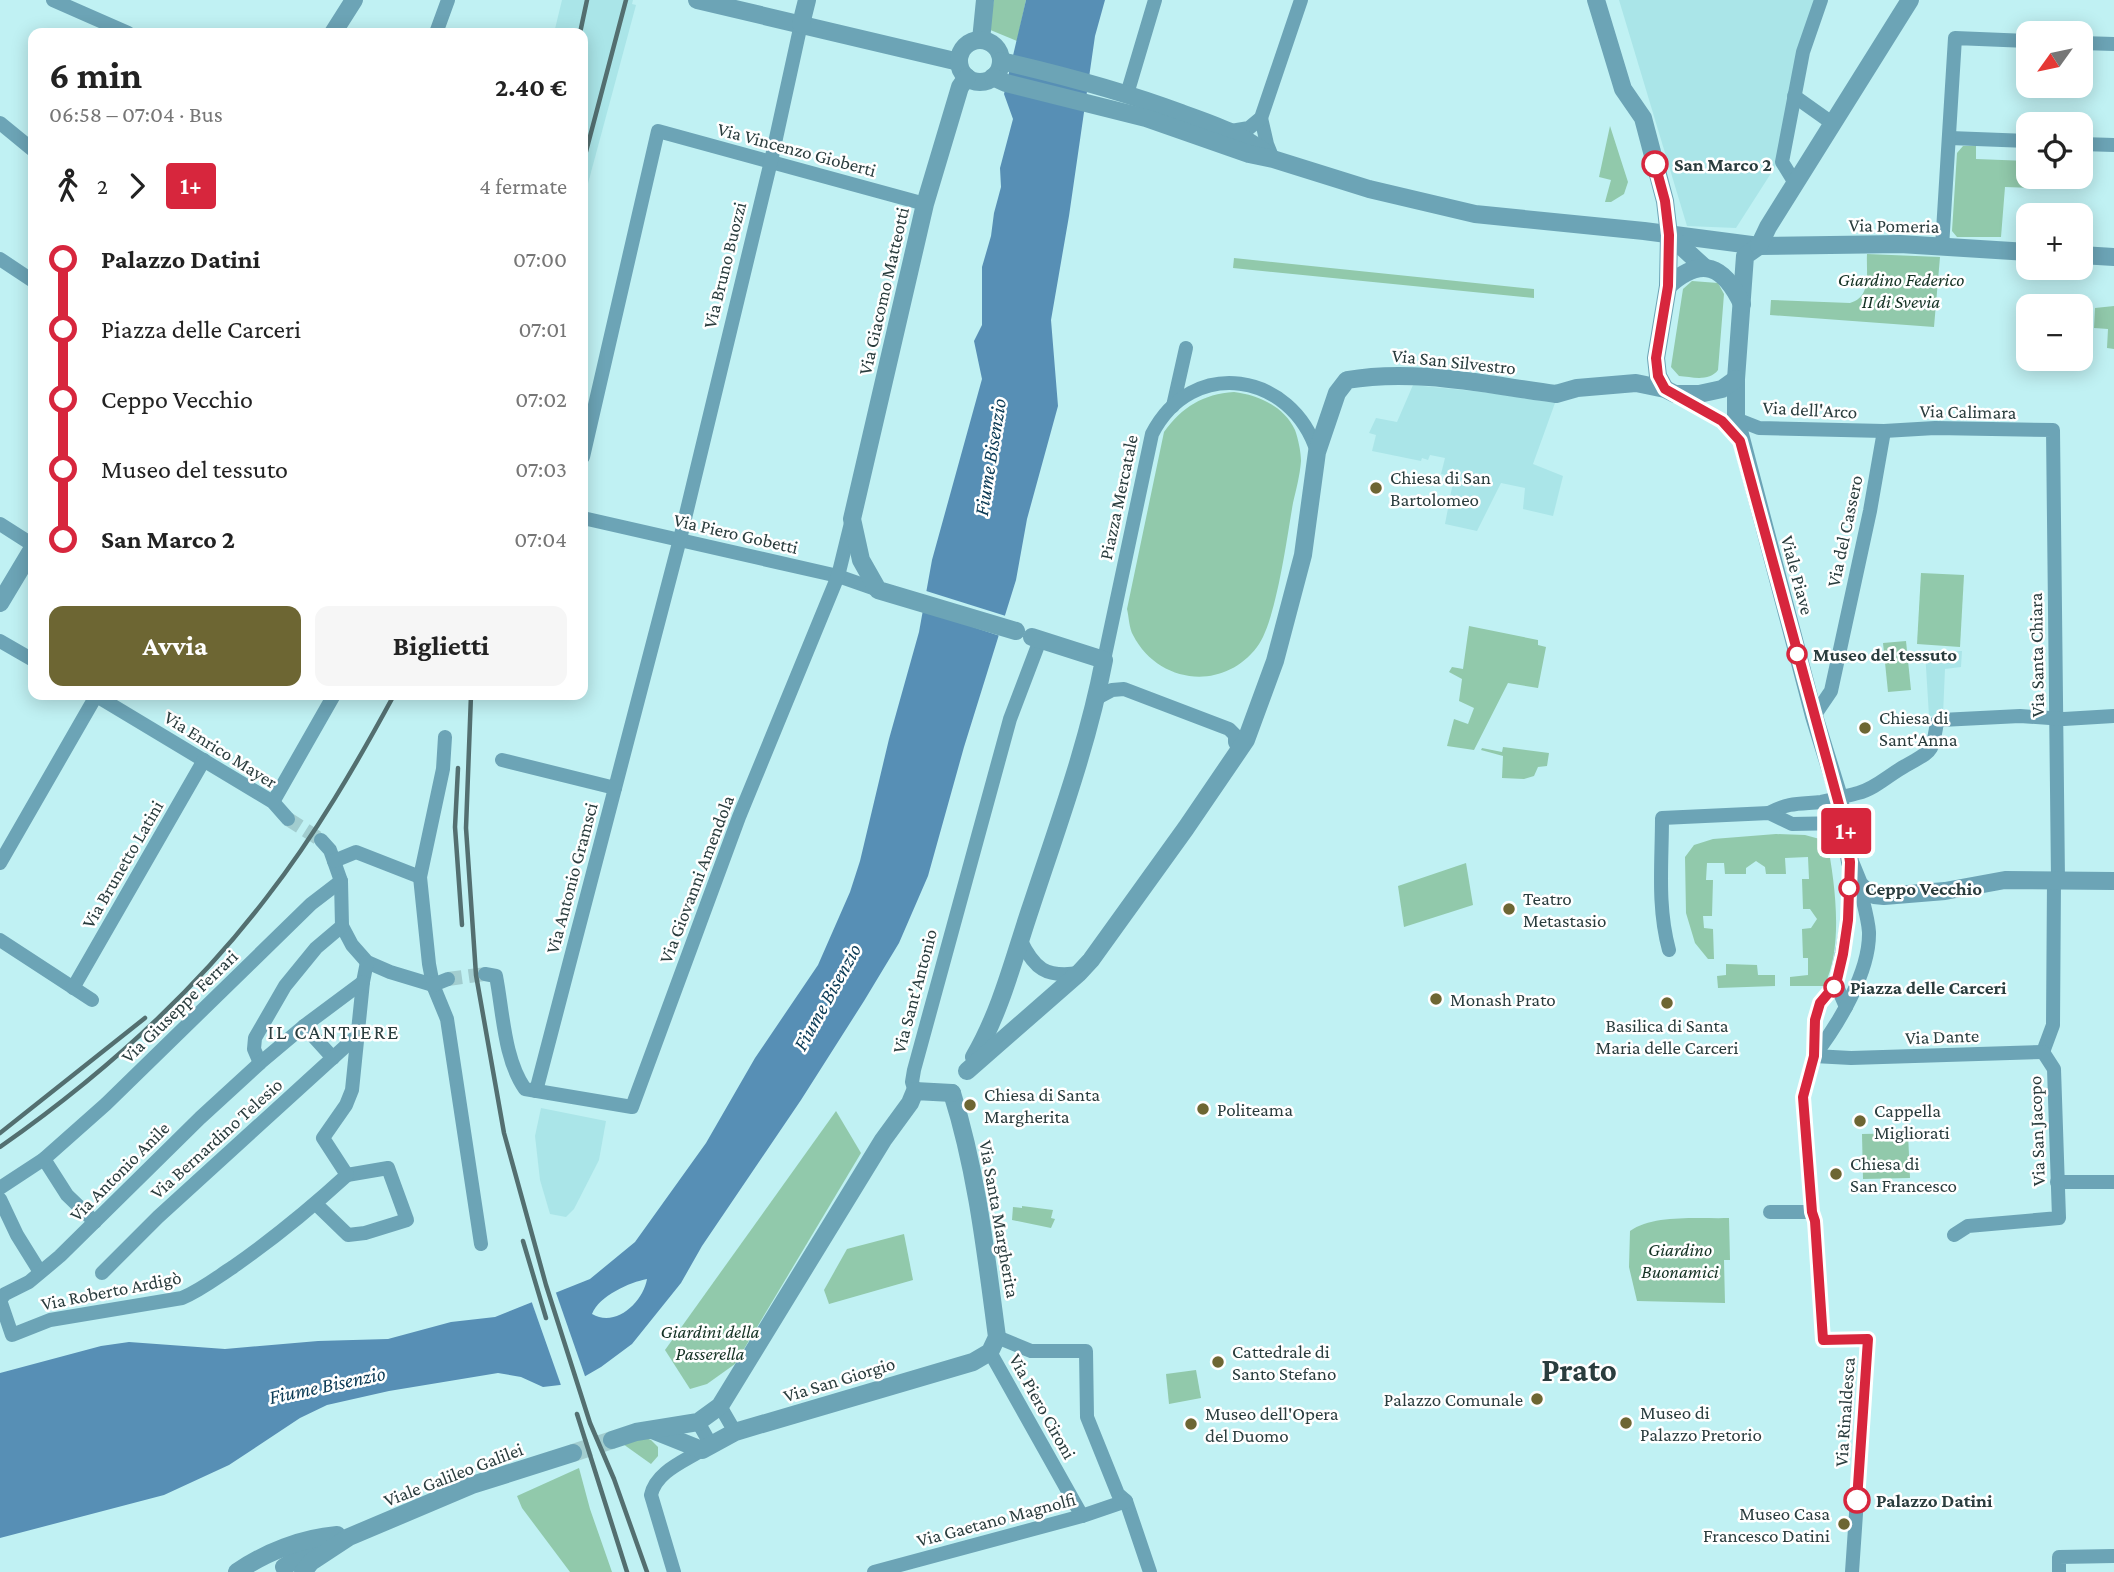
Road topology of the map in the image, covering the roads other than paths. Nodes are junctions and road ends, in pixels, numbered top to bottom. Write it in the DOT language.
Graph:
graph roads {
  1 [pos="53,0"];
  2 [pos="354,0"];
  3 [pos="448,0"];
  4 [pos="697,0"];
  5 [pos="807,0"];
  6 [pos="985,0"];
  7 [pos="1155,0"];
  8 [pos="1301,0"];
  9 [pos="1596,0"];
  10 [pos="1821,0"];
  11 [pos="1910,0"];
  12 [pos="801,24"];
  13 [pos="117,28"];
  14 [pos="336,28"];
  15 [pos="438,28"];
  16 [pos="981,40"];
  17 [pos="2016,41"];
  18 [pos="2093,43"];
  19 [pos="2114,44"];
  20 [pos="963,69"];
  21 [pos="1002,71"];
  22 [pos="1118,91"];
  23 [pos="1794,96"];
  24 [pos="1261,118"];
  25 [pos="0,122"];
  26 [pos="1832,123"];
  27 [pos="1231,131"];
  28 [pos="1950,138"];
  29 [pos="2016,141"];
  30 [pos="2093,144"];
  31 [pos="2114,145"];
  32 [pos="28,146"];
  33 [pos="1273,159"];
  34 [pos="771,161"];
  35 [pos="1795,183"];
  36 [pos="925,204"];
  37 [pos="1669,235"];
  38 [pos="1759,246"];
  39 [pos="1942,247"];
  40 [pos="2016,251"];
  41 [pos="2093,256"];
  42 [pos="2114,257"];
  43 [pos="0,259"];
  44 [pos="1705,268"];
  45 [pos="28,278"];
  46 [pos="1668,286"];
  47 [pos="1743,306"];
  48 [pos="1186,348"];
  49 [pos="1737,379"];
  50 [pos="1347,380"];
  51 [pos="1665,389"];
  52 [pos="1173,406"];
  53 [pos="1736,419"];
  54 [pos="2053,430"];
  55 [pos="1884,431"];
  56 [pos="588,435"];
  57 [pos="1317,453"];
  58 [pos="588,519"];
  59 [pos="852,519"];
  60 [pos="0,524"];
  61 [pos="680,539"];
  62 [pos="28,544"];
  63 [pos="28,555"];
  64 [pos="838,576"];
  65 [pos="878,590"];
  66 [pos="0,603"];
  67 [pos="1029,636"];
  68 [pos="0,641"];
  69 [pos="28,657"];
  70 [pos="1104,660"];
  71 [pos="1097,698"];
  72 [pos="93,700"];
  73 [pos="104,700"];
  74 [pos="331,700"];
  75 [pos="1814,716"];
  76 [pos="2114,716"];
  77 [pos="2057,718"];
  78 [pos="444,737"];
  79 [pos="1240,750"];
  80 [pos="204,760"];
  81 [pos="502,760"];
  82 [pos="615,788"];
  83 [pos="1839,797"];
  84 [pos="273,802"];
  85 [pos="1769,813"];
  86 [pos="288,819"];
  87 [pos="1844,823"];
  88 [pos="321,840"];
  89 [pos="334,861"];
  90 [pos="1850,862"];
  91 [pos="0,863"];
  92 [pos="420,877"];
  93 [pos="2056,880"];
  94 [pos="341,881"];
  95 [pos="2114,881"];
  96 [pos="1859,884"];
  97 [pos="342,926"];
  98 [pos="1020,939"];
  99 [pos="0,940"];
  100 [pos="1669,950"];
  101 [pos="367,962"];
  102 [pos="1079,973"];
  103 [pos="485,974"];
  104 [pos="448,979"];
  105 [pos="363,982"];
  106 [pos="1836,984"];
  107 [pos="433,985"];
  108 [pos="73,988"];
  109 [pos="92,1000"];
  110 [pos="1846,1007"];
  111 [pos="304,1026"];
  112 [pos="359,1034"];
  113 [pos="2043,1052"];
  114 [pos="1814,1056"];
  115 [pos="333,1058"];
  116 [pos="260,1063"];
  117 [pos="967,1071"];
  118 [pos="536,1091"];
  119 [pos="915,1091"];
  120 [pos="952,1093"];
  121 [pos="44,1159"];
  122 [pos="347,1175"];
  123 [pos="2057,1182"];
  124 [pos="2114,1182"];
  125 [pos="0,1188"];
  126 [pos="0,1199"];
  127 [pos="316,1204"];
  128 [pos="1770,1212"];
  129 [pos="1814,1216"];
  130 [pos="95,1222"];
  131 [pos="1954,1235"];
  132 [pos="481,1244"];
  133 [pos="40,1272"];
  134 [pos="102,1273"];
  135 [pos="0,1300"];
  136 [pos="12,1335"];
  137 [pos="994,1344"];
  138 [pos="720,1406"];
  139 [pos="698,1422"];
  140 [pos="652,1430"];
  141 [pos="735,1432"];
  142 [pos="611,1440"];
  143 [pos="706,1447"];
  144 [pos="573,1453"];
  145 [pos="1126,1501"];
  146 [pos="1082,1516"];
  147 [pos="343,1536"];
  148 [pos="2114,1556"];
  149 [pos="2059,1565"];
  150 [pos="287,1570"];
  151 [pos="237,1572"];
  152 [pos="260,1572"];
  153 [pos="303,1572"];
  154 [pos="674,1572"];
  155 [pos="874,1572"];
  156 [pos="1150,1572"];
  157 [pos="1853,1572"];
  1 -- 13 [label="street"];
  2 -- 14 [label="street"];
  3 -- 15 [label="street"];
  4 -- 12 [label="street"];
  5 -- 12 [label="street, Via Bruno Buozzi"];
  6 -- 16 [label="street"];
  7 -- 22 [label="street"];
  8 -- 24 [label="street"];
  9 -- 37 [label="street"];
  10 -- 23 [label="street"];
  11 -- 26 [label="street"];
  12 -- 20 [label="street"];
  12 -- 34 [label="street, Via Bruno Buozzi"];
  16 -- 20 [label="street, Via Giacomo Matteotti"];
  16 -- 21 [label="street"];
  17 -- 28 [label="street"];
  18 -- 19 [label="street"];
  20 -- 21 [label="street"];
  20 -- 36 [label="street, Via Giacomo Matteotti"];
  21 -- 22 [label="street"];
  21 -- 33 [label="street"];
  22 -- 27 [label="street"];
  23 -- 26 [label="street"];
  23 -- 35 [label="street"];
  24 -- 27 [label="street"];
  24 -- 33 [label="street"];
  25 -- 32 [label="street"];
  26 -- 35 [label="street"];
  27 -- 33 [label="street"];
  28 -- 29 [label="street"];
  28 -- 39 [label="street"];
  30 -- 31 [label="street"];
  33 -- 37 [label="street, Via Pomeria"];
  34 -- 36 [label="street, Via Vincenzo Gioberti"];
  34 -- 56 [label="street, Via Vincenzo Gioberti"];
  34 -- 61 [label="street, Via Bruno Buozzi"];
  35 -- 38 [label="street"];
  36 -- 59 [label="street, Via Giacomo Matteotti"];
  37 -- 38 [label="street, Via Pomeria"];
  37 -- 44 [label="street"];
  37 -- 46 [label="street"];
  38 -- 39 [label="street, Via Pomeria"];
  38 -- 47 [label="street"];
  39 -- 40 [label="street, Via Pomeria"];
  41 -- 42 [label="street"];
  43 -- 45 [label="street"];
  44 -- 46 [label="street"];
  44 -- 47 [label="street"];
  46 -- 51 [label="street"];
  47 -- 49 [label="street"];
  48 -- 52 [label="street"];
  49 -- 51 [label="street"];
  49 -- 53 [label="street, Viale Piave"];
  50 -- 51 [label="street, Via San Silvestro"];
  50 -- 57 [label="street, Piazza Mercatale"];
  52 -- 57 [label="street, Piazza Mercatale"];
  52 -- 70 [label="street, Piazza Mercatale"];
  53 -- 55 [label="street, Via dell'Arco"];
  53 -- 75 [label="street, Viale Piave"];
  54 -- 55 [label="street, Via Calimara"];
  54 -- 77 [label="street, Via Santa Chiara"];
  55 -- 75 [label="street, Via del Cassero"];
  57 -- 79 [label="street, Piazza Mercatale"];
  58 -- 61 [label="street, Via Piero Gobetti"];
  59 -- 64 [label="street, Via Giacomo Matteotti"];
  59 -- 65 [label="street, Via Giacomo Matteotti"];
  60 -- 62 [label="street"];
  61 -- 64 [label="street, Via Piero Gobetti"];
  61 -- 82 [label="street, Via Antonio Gramsci"];
  63 -- 66 [label="street"];
  64 -- 65 [label="street, Via Piero Gobetti"];
  64 -- 118 [label="street, Via Giovanni Amendola"];
  65 -- 67 [label="street"];
  67 -- 70 [label="street"];
  67 -- 119 [label="street, Via Sant'Antonio"];
  68 -- 69 [label="street"];
  70 -- 71 [label="street, Piazza Mercatale"];
  71 -- 79 [label="street"];
  71 -- 98 [label="street, Piazza Mercatale"];
  72 -- 91 [label="street"];
  73 -- 80 [label="street, Via Enrico Mayer"];
  74 -- 84 [label="street"];
  75 -- 83 [label="street, Viale Piave"];
  76 -- 77 [label="street"];
  77 -- 83 [label="street"];
  77 -- 93 [label="street, Via Santa Chiara"];
  78 -- 92 [label="street"];
  79 -- 102 [label="street, Piazza Mercatale"];
  80 -- 84 [label="street, Via Enrico Mayer"];
  80 -- 108 [label="street, Via Brunetto Latini"];
  81 -- 82 [label="street"];
  82 -- 118 [label="street, Via Antonio Gramsci"];
  83 -- 85 [label="street"];
  83 -- 87 [label="street, Viale Piave"];
  84 -- 86 [label="street, Via Enrico Mayer"];
  85 -- 87 [label="street"];
  85 -- 100 [label="street"];
  87 -- 90 [label="street, Viale Piave"];
  88 -- 89 [label="street"];
  89 -- 92 [label="street"];
  89 -- 94 [label="street"];
  90 -- 96 [label="street, Viale Piave"];
  90 -- 106 [label="street, Viale Piave"];
  92 -- 107 [label="street"];
  93 -- 95 [label="street"];
  93 -- 96 [label="street"];
  93 -- 113 [label="street, Via San Jacopo"];
  94 -- 97 [label="street"];
  94 -- 121 [label="street, Via Giuseppe Ferrari"];
  96 -- 110 [label="street, Viale Piave"];
  97 -- 101 [label="street"];
  97 -- 116 [label="street"];
  98 -- 102 [label="street"];
  98 -- 117 [label="street, Piazza Mercatale"];
  99 -- 108 [label="street"];
  101 -- 105 [label="street"];
  101 -- 107 [label="street"];
  102 -- 117 [label="street, Piazza Mercatale"];
  103 -- 118 [label="street"];
  104 -- 107 [label="street"];
  105 -- 111 [label="street, Via Antonio Anile"];
  105 -- 112 [label="street"];
  106 -- 110 [label="street"];
  106 -- 114 [label="street"];
  107 -- 132 [label="street"];
  108 -- 109 [label="street"];
  110 -- 114 [label="street, Viale Piave"];
  111 -- 115 [label="street"];
  111 -- 116 [label="street, Via Antonio Anile"];
  112 -- 115 [label="street, Via Bernardino Telesio"];
  112 -- 122 [label="street"];
  113 -- 114 [label="street, Via Dante"];
  113 -- 123 [label="street, Via San Jacopo"];
  114 -- 129 [label="street"];
  115 -- 134 [label="street, Via Bernardino Telesio"];
  116 -- 130 [label="street, Via Antonio Anile"];
  117 -- 120 [label="street, Piazza Mercatale"];
  119 -- 120 [label="street"];
  119 -- 138 [label="street, Via Sant'Antonio"];
  120 -- 137 [label="street, Via Santa Margherita"];
  121 -- 125 [label="street, Via Giuseppe Ferrari"];
  121 -- 130 [label="street"];
  122 -- 127 [label="street, Via Roberto Ardigò"];
  122 -- 127 [label="street"];
  123 -- 124 [label="street"];
  123 -- 131 [label="street, Via San Jacopo"];
  126 -- 133 [label="street"];
  127 -- 136 [label="street, Via Roberto Ardigò"];
  128 -- 129 [label="street"];
  129 -- 157 [label="street, Via Rinaldesca"];
  130 -- 133 [label="street, Via Antonio Anile"];
  133 -- 135 [label="street, Via Antonio Anile"];
  135 -- 136 [label="street, Via Antonio Anile"];
  137 -- 141 [label="street, Via San Giorgio"];
  137 -- 145 [label="street"];
  137 -- 146 [label="street, Via Piero Cironi"];
  138 -- 139 [label="street"];
  138 -- 141 [label="street"];
  139 -- 140 [label="street"];
  139 -- 143 [label="street"];
  140 -- 142 [label="street"];
  140 -- 143 [label="street"];
  141 -- 143 [label="street, Via San Giorgio"];
  143 -- 154 [label="street"];
  144 -- 147 [label="street, Viale Galileo Galilei"];
  145 -- 146 [label="street, Via Gaetano Magnolfi"];
  145 -- 156 [label="street"];
  146 -- 155 [label="street, Via Gaetano Magnolfi"];
  147 -- 150 [label="street"];
  147 -- 151 [label="street"];
  147 -- 153 [label="street"];
  148 -- 149 [label="street"];
  150 -- 152 [label="street"];
}
